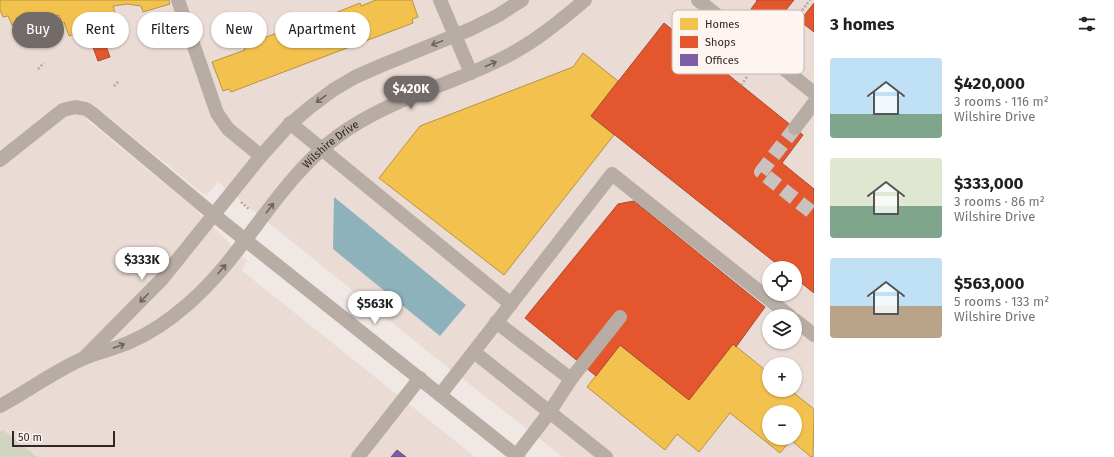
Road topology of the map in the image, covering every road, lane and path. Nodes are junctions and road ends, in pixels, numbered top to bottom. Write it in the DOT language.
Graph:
graph roads {
  1 [pos="178,0"];
  2 [pos="440,0"];
  3 [pos="522,0"];
  4 [pos="585,0"];
  5 [pos="698,0"];
  6 [pos="810,0"];
  7 [pos="710,10"];
  8 [pos="802,10"];
  9 [pos="455,36"];
  10 [pos="44,63"];
  11 [pos="38,69"];
  12 [pos="471,73"];
  13 [pos="790,74"];
  14 [pos="747,77"];
  15 [pos="119,81"];
  16 [pos="741,85"];
  17 [pos="114,86"];
  18 [pos="814,93"];
  19 [pos="814,104"];
  20 [pos="290,123"];
  21 [pos="795,128"];
  22 [pos="322,149"];
  23 [pos="260,156"];
  24 [pos="0,160"];
  25 [pos="238,200"];
  26 [pos="214,215"];
  27 [pos="255,215"];
  28 [pos="246,239"];
  29 [pos="511,304"];
  30 [pos="781,309"];
  31 [pos="620,317"];
  32 [pos="496,322"];
  33 [pos="802,326"];
  34 [pos="814,335"];
  35 [pos="474,352"];
  36 [pos="82,359"];
  37 [pos="420,378"];
  38 [pos="571,379"];
  39 [pos="440,395"];
  40 [pos="0,406"];
  41 [pos="549,413"];
  42 [pos="517,456"];
  43 [pos="358,457"];
  44 [pos="606,457"];
  1 -- 23 [label="street"];
  2 -- 9 [label="street"];
  3 -- 9 [label="street"];
  12 -- 4 [label="street, Wilshire Drive, one-way"];
  5 -- 7 [label="street"];
  6 -- 8 [label="path"];
  9 -- 12 [label="street"];
  9 -- 20 [label="street, one-way"];
  10 -- 11 [label="path"];
  12 -- 22 [label="street, Wilshire Drive"];
  13 -- 18 [label="street"];
  14 -- 16 [label="path"];
  15 -- 17 [label="path"];
  19 -- 21 [label="street"];
  20 -- 22 [label="street"];
  20 -- 23 [label="street"];
  28 -- 22 [label="street, Wilshire Drive, one-way"];
  22 -- 29 [label="street"];
  23 -- 26 [label="street"];
  24 -- 26 [label="street"];
  25 -- 27 [label="path"];
  26 -- 28 [label="street"];
  26 -- 36 [label="street, one-way"];
  36 -- 28 [label="street, Wilshire Drive, one-way"];
  28 -- 37 [label="street"];
  29 -- 30 [label="street"];
  29 -- 32 [label="street"];
  31 -- 38 [label="street"];
  32 -- 35 [label="street"];
  32 -- 38 [label="street"];
  33 -- 34 [label="street"];
  35 -- 39 [label="street"];
  35 -- 41 [label="street"];
  36 -- 40 [label="street"];
  37 -- 39 [label="street"];
  37 -- 43 [label="street"];
  38 -- 41 [label="street"];
  39 -- 42 [label="street"];
  41 -- 42 [label="street"];
  41 -- 44 [label="street"];
}
